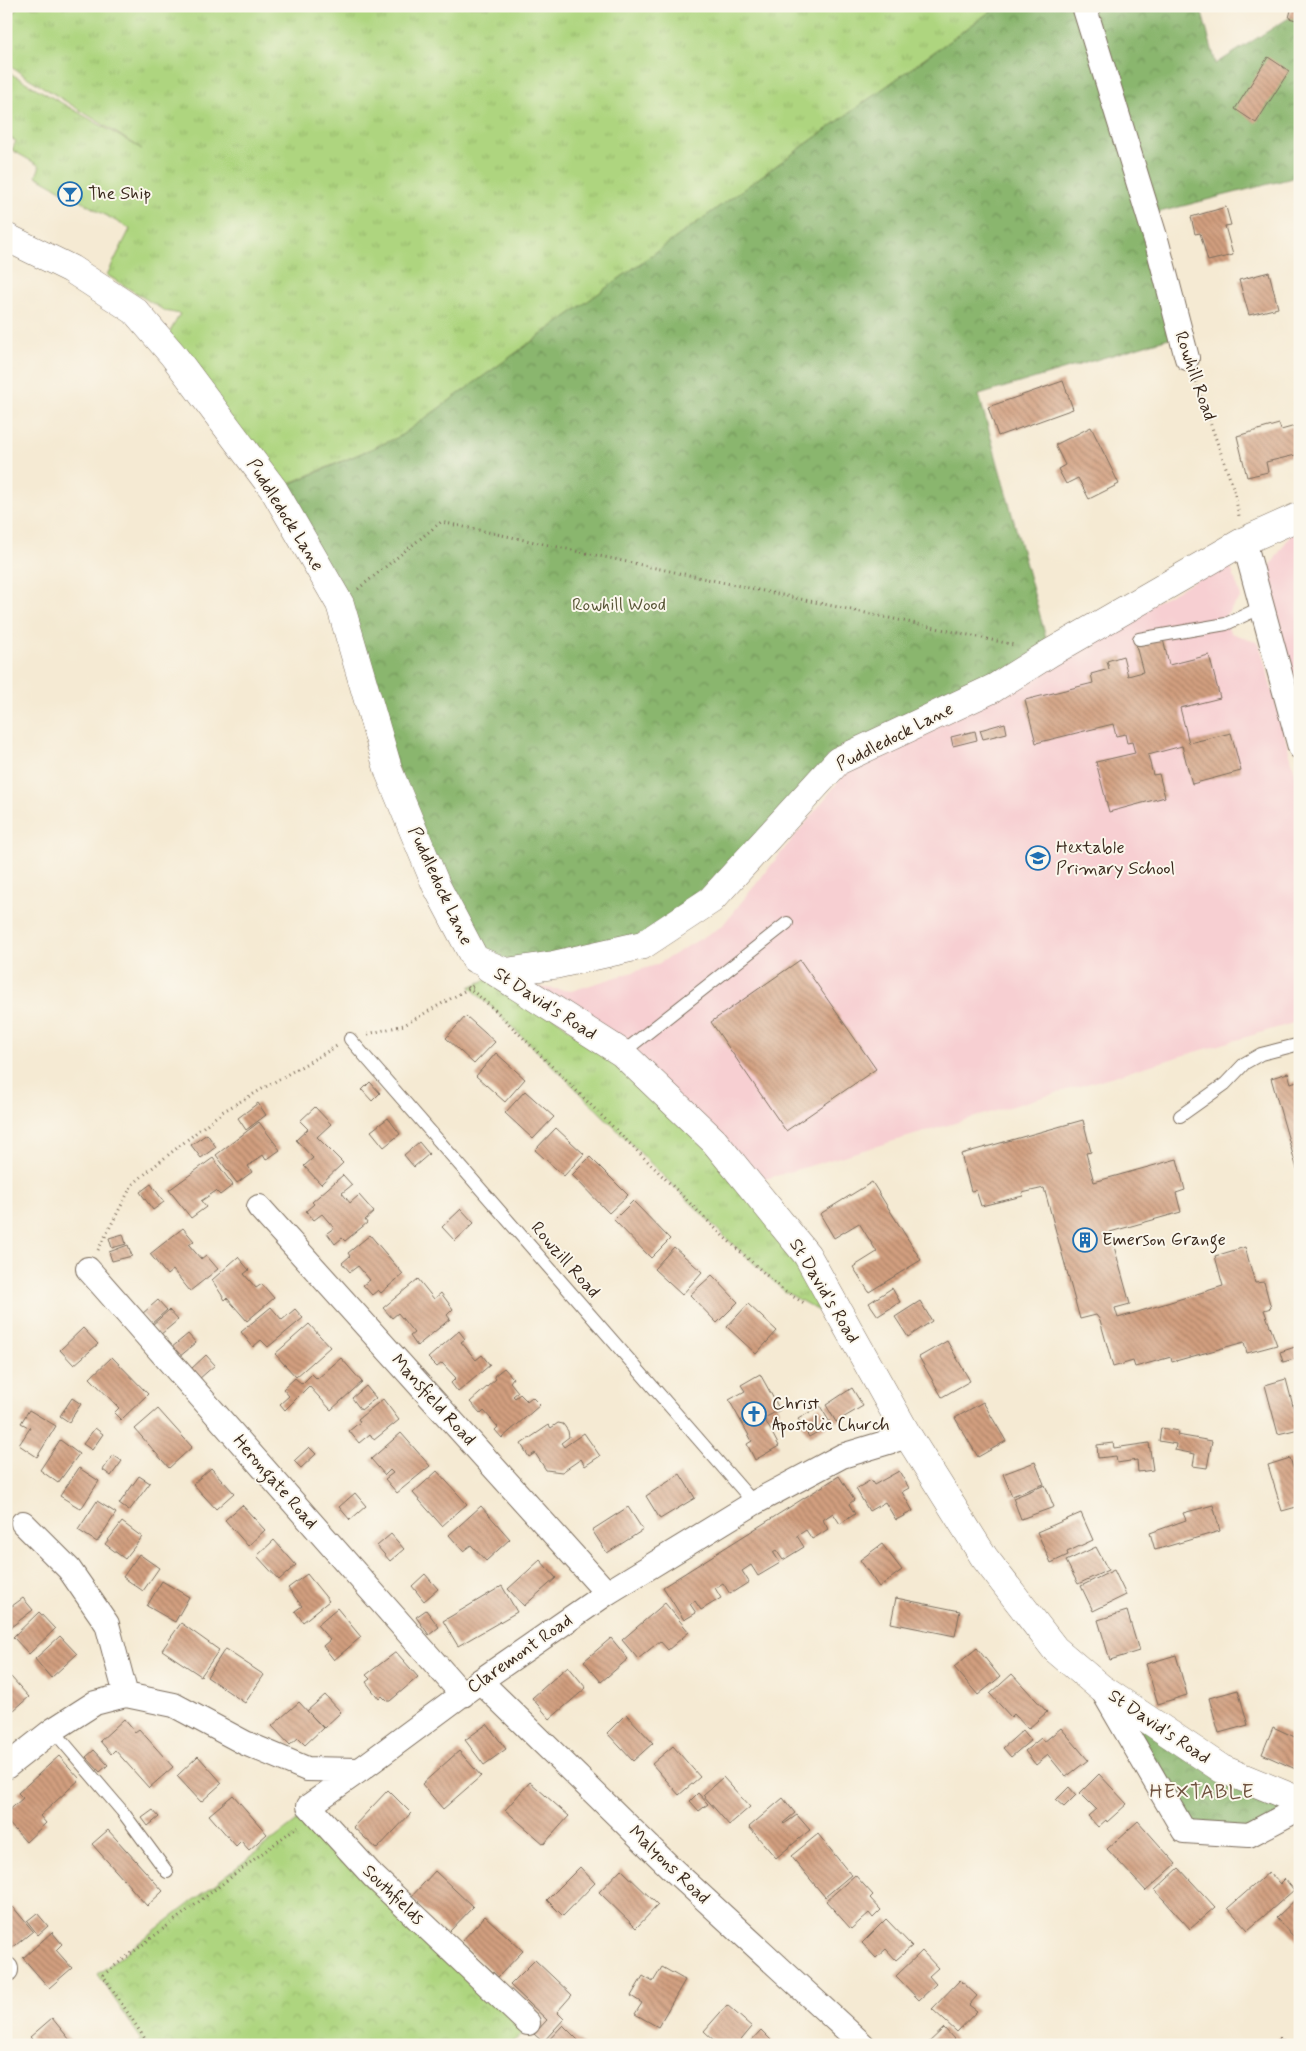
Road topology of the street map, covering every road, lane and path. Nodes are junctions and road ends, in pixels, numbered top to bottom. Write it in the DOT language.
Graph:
graph roads {
  1 [pos="14,6"];
  2 [pos="1084,6"];
  3 [pos="6,21"];
  4 [pos="6,238"];
  5 [pos="1187,358"];
  6 [pos="1300,516"];
  7 [pos="1244,541"];
  8 [pos="340,604"];
  9 [pos="1262,607"];
  10 [pos="1139,639"];
  11 [pos="1050,652"];
  12 [pos="1296,720"];
  13 [pos="1300,747"];
  14 [pos="787,924"];
  15 [pos="475,959"];
  16 [pos="350,1039"];
  17 [pos="1300,1044"];
  18 [pos="622,1053"];
  19 [pos="1180,1116"];
  20 [pos="259,1207"];
  21 [pos="88,1269"];
  22 [pos="840,1315"];
  23 [pos="908,1436"];
  24 [pos="754,1503"];
  25 [pos="23,1523"];
  26 [pos="608,1593"];
  27 [pos="471,1688"];
  28 [pos="1101,1688"];
  29 [pos="126,1695"];
  30 [pos="54,1730"];
  31 [pos="6,1767"];
  32 [pos="360,1770"];
  33 [pos="1300,1802"];
  34 [pos="309,1806"];
  35 [pos="1300,1808"];
  36 [pos="167,1872"];
  37 [pos="528,2023"];
  38 [pos="139,2045"];
  39 [pos="863,2045"];
  1 -- 3 [label="path"];
  2 -- 5 [label="street, Rowhill Road"];
  4 -- 8 [label="street, Puddledock Lane"];
  5 -- 7 [label="path, Rowhill Road"];
  6 -- 7 [label="street, Puddledock Lane"];
  7 -- 9 [label="street"];
  7 -- 11 [label="street, Puddledock Lane"];
  8 -- 11 [label="path"];
  8 -- 15 [label="street, Puddledock Lane"];
  9 -- 10 [label="lane"];
  9 -- 12 [label="street"];
  11 -- 15 [label="street, Puddledock Lane"];
  12 -- 13 [label="street"];
  14 -- 18 [label="lane"];
  15 -- 18 [label="street, St David's Road"];
  16 -- 21 [label="path"];
  16 -- 22 [label="path"];
  16 -- 24 [label="lane, Rowzill Road"];
  17 -- 19 [label="lane"];
  18 -- 22 [label="street, St David's Road"];
  20 -- 26 [label="street, Mansfield Road"];
  21 -- 27 [label="street, Herongate Road"];
  22 -- 23 [label="street, St David's Road"];
  23 -- 24 [label="street, Claremont Road"];
  23 -- 28 [label="street, St David's Road"];
  24 -- 26 [label="street, Claremont Road"];
  25 -- 29 [label="street"];
  26 -- 27 [label="street, Claremont Road"];
  27 -- 32 [label="street, Claremont Road"];
  27 -- 39 [label="street, Malyons Road"];
  28 -- 33 [label="street, St David's Road"];
  28 -- 35 [label="street, St David's Road"];
  29 -- 30 [label="street"];
  29 -- 32 [label="street"];
  30 -- 31 [label="street"];
  30 -- 36 [label="lane"];
  32 -- 34 [label="street"];
  34 -- 37 [label="street, Southfields"];
  34 -- 38 [label="path"];
}
